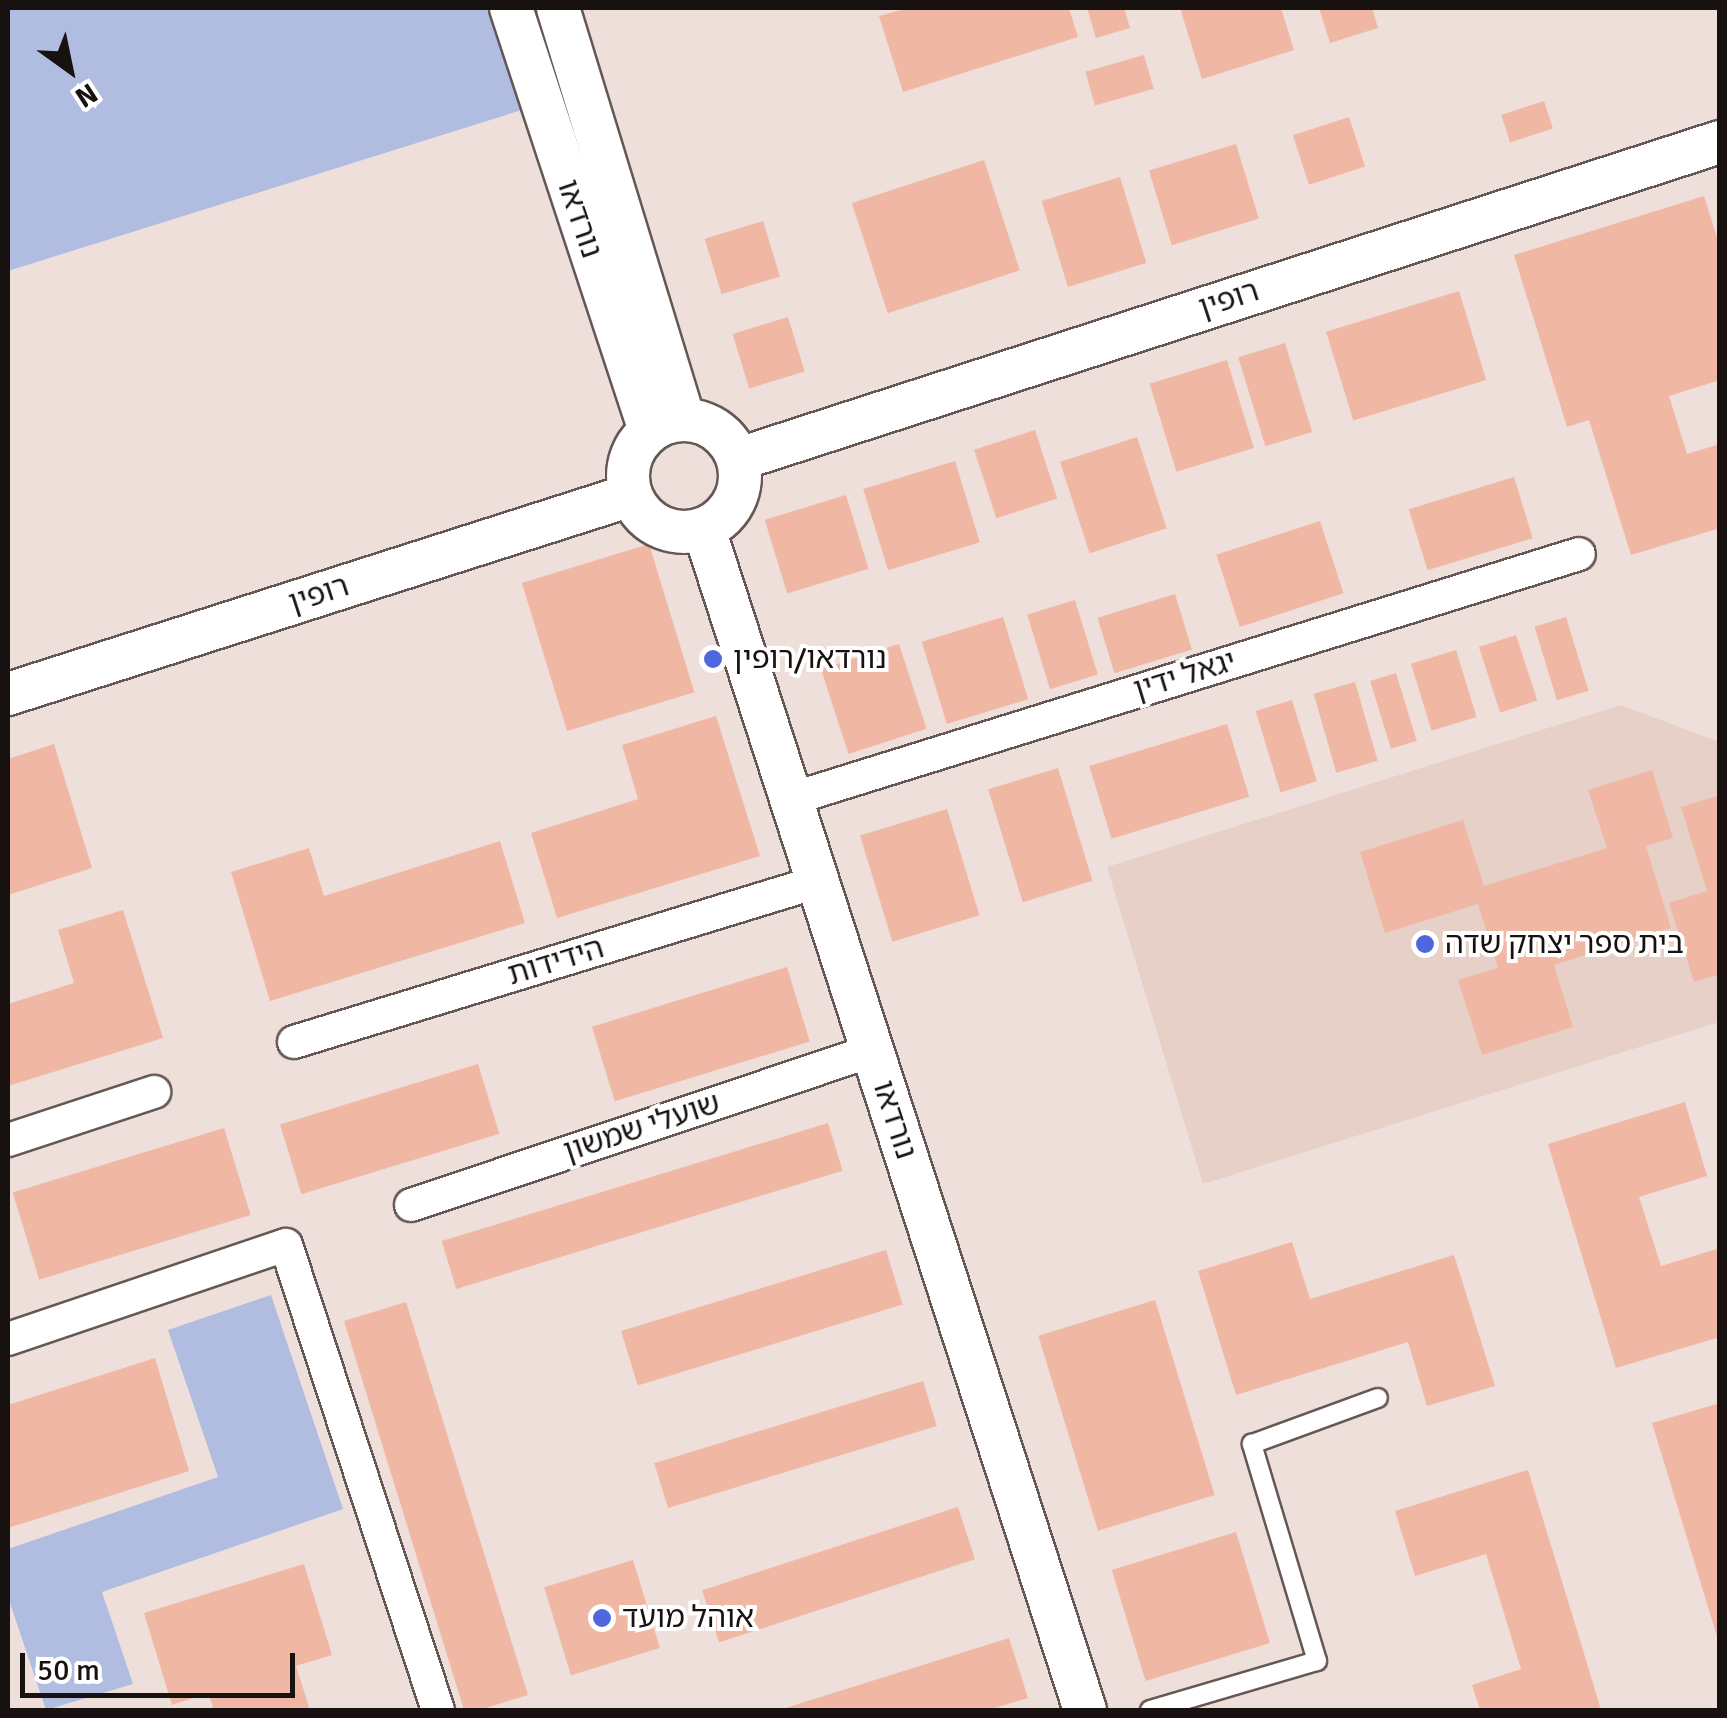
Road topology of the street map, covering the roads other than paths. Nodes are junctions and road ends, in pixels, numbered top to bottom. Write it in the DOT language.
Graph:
graph roads {
  1 [pos="512,8"];
  2 [pos="558,8"];
  3 [pos="1720,142"];
  4 [pos="667,425"];
  5 [pos="738,459"];
  6 [pos="631,495"];
  7 [pos="704,529"];
  8 [pos="1579,554"];
  9 [pos="8,694"];
  10 [pos="791,799"];
  11 [pos="817,882"];
  12 [pos="294,1042"];
  13 [pos="872,1052"];
  14 [pos="154,1092"];
  15 [pos="8,1140"];
  16 [pos="411,1205"];
  17 [pos="8,1340"];
  18 [pos="1378,1398"];
  19 [pos="438,1710"];
  20 [pos="1085,1710"];
  21 [pos="1150,1710"];
  1 -- 4 [label="street, נורדאו"];
  2 -- 4 [label="street, נורדאו"];
  3 -- 5 [label="street, רופין"];
  4 -- 5 [label="street"];
  4 -- 6 [label="street"];
  5 -- 7 [label="street"];
  6 -- 7 [label="street"];
  6 -- 9 [label="street, רופין"];
  7 -- 10 [label="street, נורדאו"];
  8 -- 10 [label="street, יגאל ידין"];
  10 -- 11 [label="street, נורדאו"];
  11 -- 12 [label="street, הידידות"];
  11 -- 13 [label="street, נורדאו"];
  13 -- 16 [label="street, שועלי שמשון"];
  13 -- 20 [label="street, נורדאו"];
  14 -- 15 [label="street"];
  17 -- 19 [label="street"];
  18 -- 21 [label="lane"];
}
